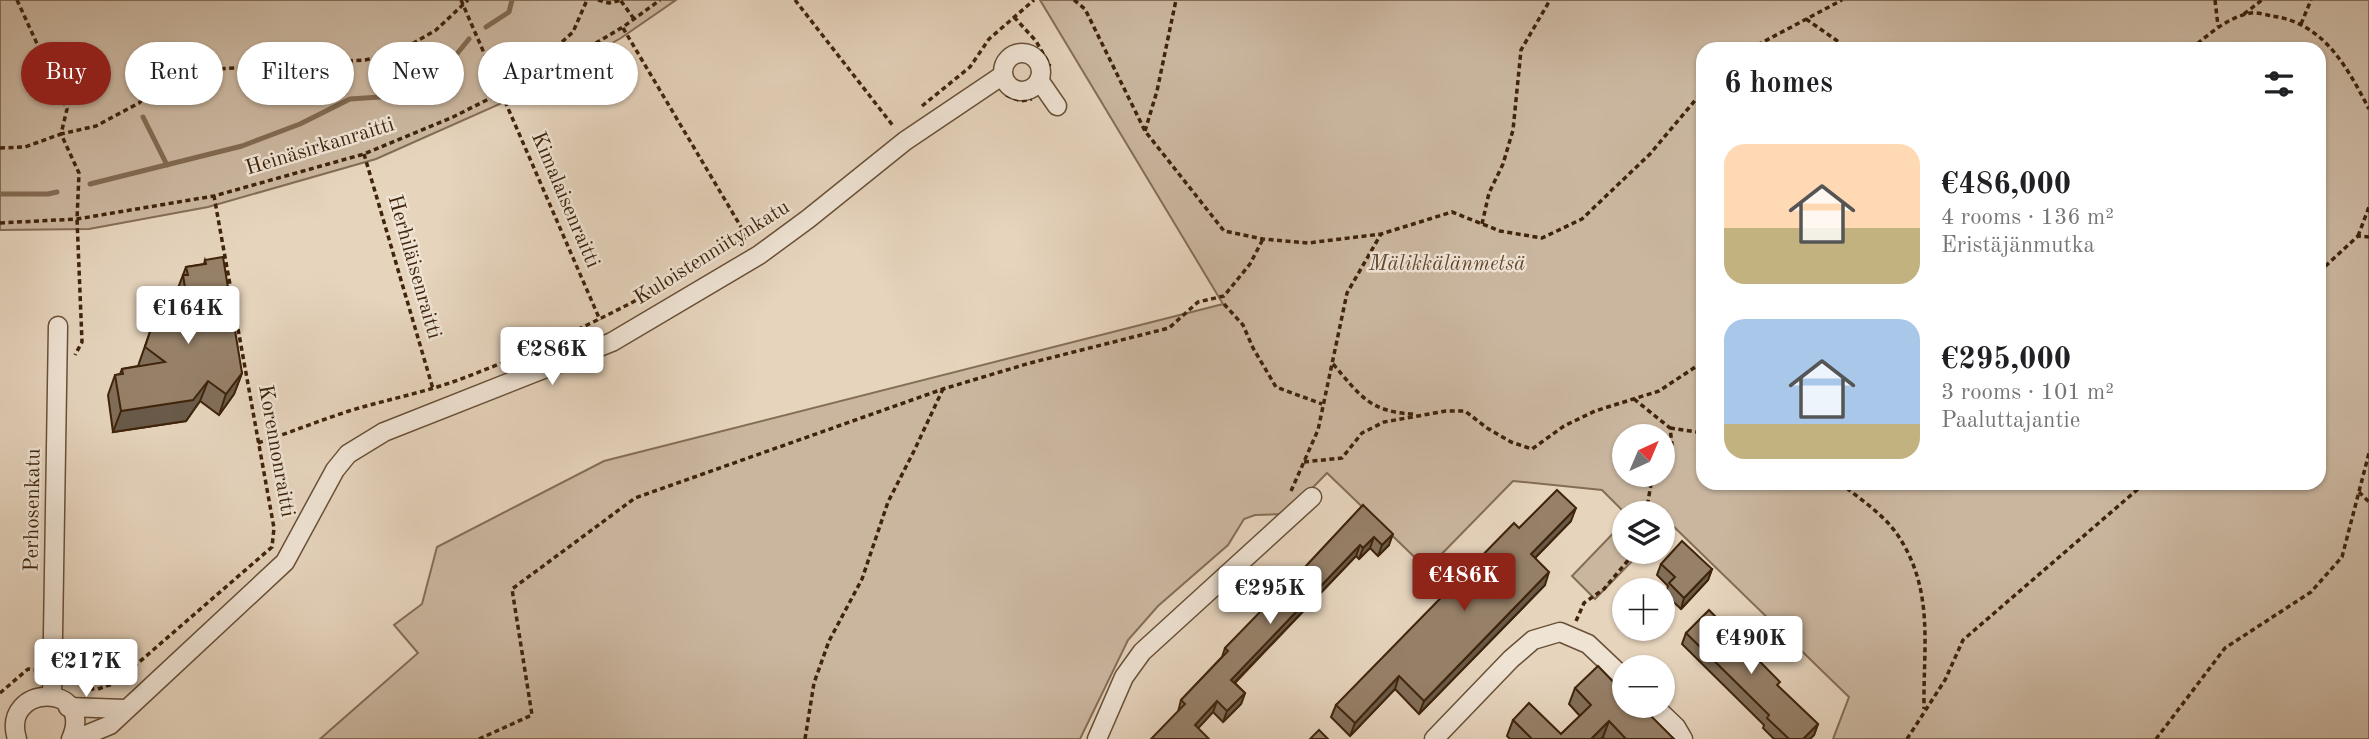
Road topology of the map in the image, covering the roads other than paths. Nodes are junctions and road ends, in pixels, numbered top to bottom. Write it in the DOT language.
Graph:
graph roads {
  1 [pos="1039,80"];
  2 [pos="1001,84"];
  3 [pos="1057,106"];
  4 [pos="58,326"];
  5 [pos="1312,497"];
  6 [pos="1612,667"];
  7 [pos="52,696"];
  8 [pos="68,707"];
  9 [pos="125,709"];
  10 [pos="7,718"];
  11 [pos="1667,718"];
  12 [pos="17,739"];
  13 [pos="71,739"];
  14 [pos="76,739"];
  15 [pos="1097,739"];
  16 [pos="1434,739"];
  17 [pos="1684,739"];
  1 -- 2 [label="street"];
  1 -- 2 [label="street"];
  1 -- 3 [label="street"];
  2 -- 9 [label="street, Kuloistenniitynkatu"];
  4 -- 7 [label="street, Perhosenkatu"];
  5 -- 15 [label="street"];
  6 -- 16 [label="street"];
  7 -- 8 [label="street"];
  7 -- 10 [label="street"];
  8 -- 9 [label="street"];
  8 -- 13 [label="street"];
  9 -- 14 [label="street, Kuloistenniitynkatu"];
  10 -- 12 [label="street"];
  11 -- 17 [label="street"];
}
